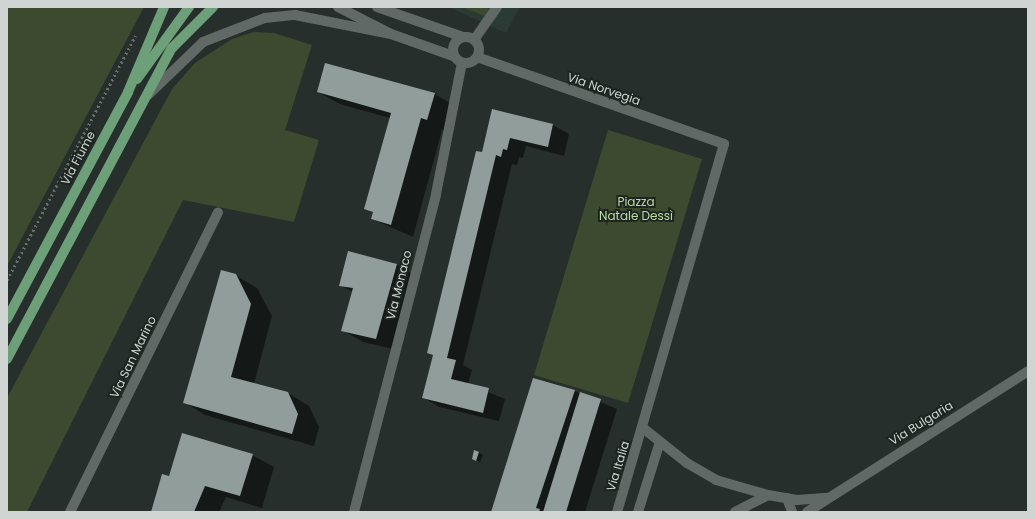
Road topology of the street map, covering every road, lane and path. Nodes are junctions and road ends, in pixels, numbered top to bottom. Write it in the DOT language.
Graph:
graph roads {
  1 [pos="164,7"];
  2 [pos="189,7"];
  3 [pos="213,7"];
  4 [pos="338,7"];
  5 [pos="377,7"];
  6 [pos="497,7"];
  7 [pos="139,28"];
  8 [pos="392,34"];
  9 [pos="463,37"];
  10 [pos="474,40"];
  11 [pos="454,56"];
  12 [pos="477,57"];
  13 [pos="462,63"];
  14 [pos="128,92"];
  15 [pos="143,101"];
  16 [pos="218,213"];
  17 [pos="7,280"];
  18 [pos="7,319"];
  19 [pos="7,359"];
  20 [pos="1028,371"];
  21 [pos="643,428"];
  22 [pos="660,442"];
  23 [pos="768,495"];
  24 [pos="787,498"];
  25 [pos="828,498"];
  26 [pos="70,512"];
  27 [pos="354,512"];
  28 [pos="617,512"];
  29 [pos="638,512"];
  30 [pos="735,512"];
  31 [pos="792,512"];
  32 [pos="807,512"];
  1 -- 14 [label="main road, Via Fiume"];
  2 -- 14 [label="main road"];
  3 -- 15 [label="main road"];
  4 -- 8 [label="street"];
  5 -- 9 [label="street"];
  6 -- 10 [label="street"];
  7 -- 17 [label="path"];
  8 -- 11 [label="street"];
  8 -- 15 [label="street"];
  9 -- 10 [label="street"];
  9 -- 11 [label="street"];
  10 -- 12 [label="street"];
  11 -- 13 [label="street"];
  12 -- 13 [label="street"];
  12 -- 21 [label="street, Via Norvegia"];
  13 -- 27 [label="street, Via Monaco"];
  14 -- 18 [label="main road, Via Fiume"];
  15 -- 19 [label="main road"];
  16 -- 26 [label="street, Via San Marino"];
  20 -- 25 [label="street, Via Bulgaria"];
  21 -- 22 [label="street"];
  21 -- 28 [label="street, Via Italia"];
  22 -- 23 [label="street"];
  22 -- 29 [label="street"];
  23 -- 24 [label="street"];
  23 -- 30 [label="street"];
  24 -- 25 [label="street"];
  24 -- 31 [label="street"];
  25 -- 32 [label="street, Via Bulgaria"];
}
